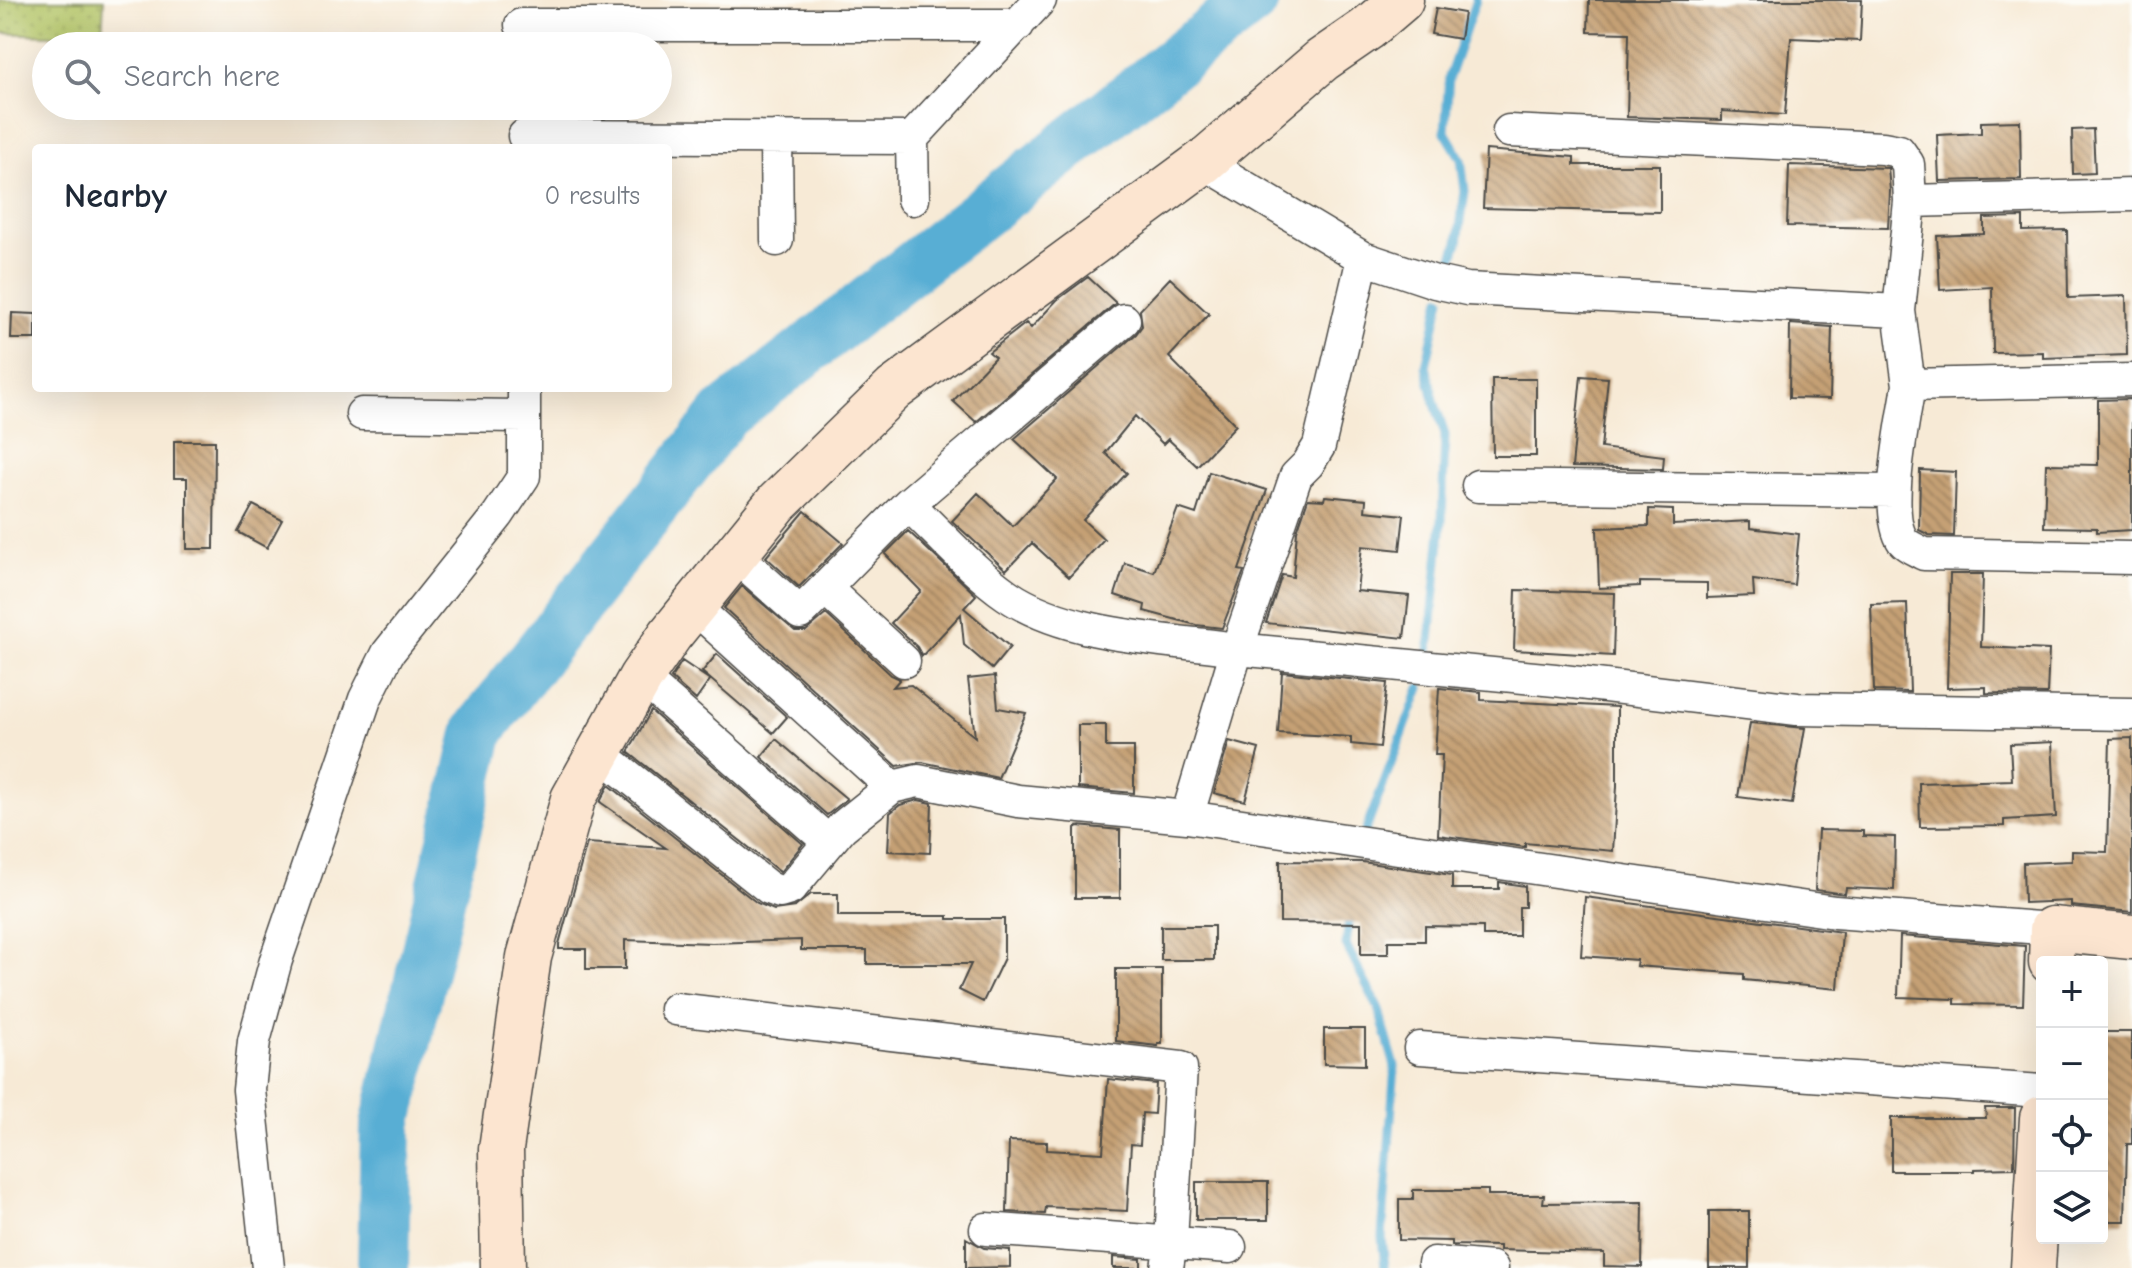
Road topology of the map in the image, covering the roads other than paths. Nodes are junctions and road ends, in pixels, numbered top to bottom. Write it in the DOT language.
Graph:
graph roads {
  1 [pos="1040,0"];
  2 [pos="1401,0"];
  3 [pos="522,24"];
  4 [pos="1018,25"];
  5 [pos="524,130"];
  6 [pos="1509,131"];
  7 [pos="776,137"];
  8 [pos="912,138"];
  9 [pos="663,142"];
  10 [pos="1203,162"];
  11 [pos="2132,195"];
  12 [pos="913,199"];
  13 [pos="1910,201"];
  14 [pos="777,240"];
  15 [pos="1363,258"];
  16 [pos="1899,311"];
  17 [pos="1124,320"];
  18 [pos="2132,380"];
  19 [pos="1909,385"];
  20 [pos="524,402"];
  21 [pos="362,414"];
  22 [pos="1478,486"];
  23 [pos="1894,491"];
  24 [pos="908,504"];
  25 [pos="734,554"];
  26 [pos="2132,558"];
  27 [pos="825,588"];
  28 [pos="692,605"];
  29 [pos="1237,649"];
  30 [pos="904,661"];
  31 [pos="641,677"];
  32 [pos="2132,714"];
  33 [pos="598,752"];
  34 [pos="892,787"];
  35 [pos="1187,817"];
  36 [pos="829,842"];
  37 [pos="2132,937"];
  38 [pos="2052,946"];
  39 [pos="676,1009"];
  40 [pos="1420,1048"];
  41 [pos="2036,1091"];
  42 [pos="2039,1172"];
  43 [pos="986,1229"];
  44 [pos="1230,1247"];
  45 [pos="1169,1255"];
  46 [pos="1434,1263"];
  47 [pos="268,1268"];
  48 [pos="503,1268"];
  49 [pos="1492,1268"];
  50 [pos="2033,1268"];
  1 -- 4 [label="street"];
  2 -- 10 [label="street"];
  3 -- 4 [label="street"];
  4 -- 8 [label="street"];
  5 -- 9 [label="street"];
  6 -- 13 [label="street"];
  7 -- 8 [label="street"];
  7 -- 9 [label="street"];
  7 -- 14 [label="street"];
  8 -- 12 [label="street"];
  10 -- 15 [label="street"];
  10 -- 25 [label="street"];
  11 -- 13 [label="street"];
  13 -- 16 [label="street"];
  15 -- 16 [label="street"];
  15 -- 29 [label="street"];
  16 -- 19 [label="street"];
  17 -- 24 [label="street"];
  18 -- 19 [label="street"];
  19 -- 23 [label="street"];
  20 -- 21 [label="street"];
  20 -- 47 [label="street"];
  22 -- 23 [label="street"];
  23 -- 26 [label="street"];
  24 -- 27 [label="street"];
  24 -- 29 [label="street"];
  25 -- 27 [label="street"];
  25 -- 28 [label="street"];
  27 -- 30 [label="street"];
  28 -- 31 [label="street"];
  28 -- 34 [label="street"];
  29 -- 32 [label="street"];
  29 -- 35 [label="street"];
  31 -- 33 [label="street"];
  31 -- 36 [label="street"];
  33 -- 36 [label="street"];
  33 -- 48 [label="street"];
  34 -- 35 [label="street"];
  34 -- 36 [label="street"];
  35 -- 38 [label="street"];
  37 -- 38 [label="street"];
  39 -- 45 [label="street"];
  40 -- 41 [label="street"];
  42 -- 50 [label="street"];
  43 -- 45 [label="street"];
  44 -- 45 [label="street"];
  46 -- 49 [label="street"];
}
